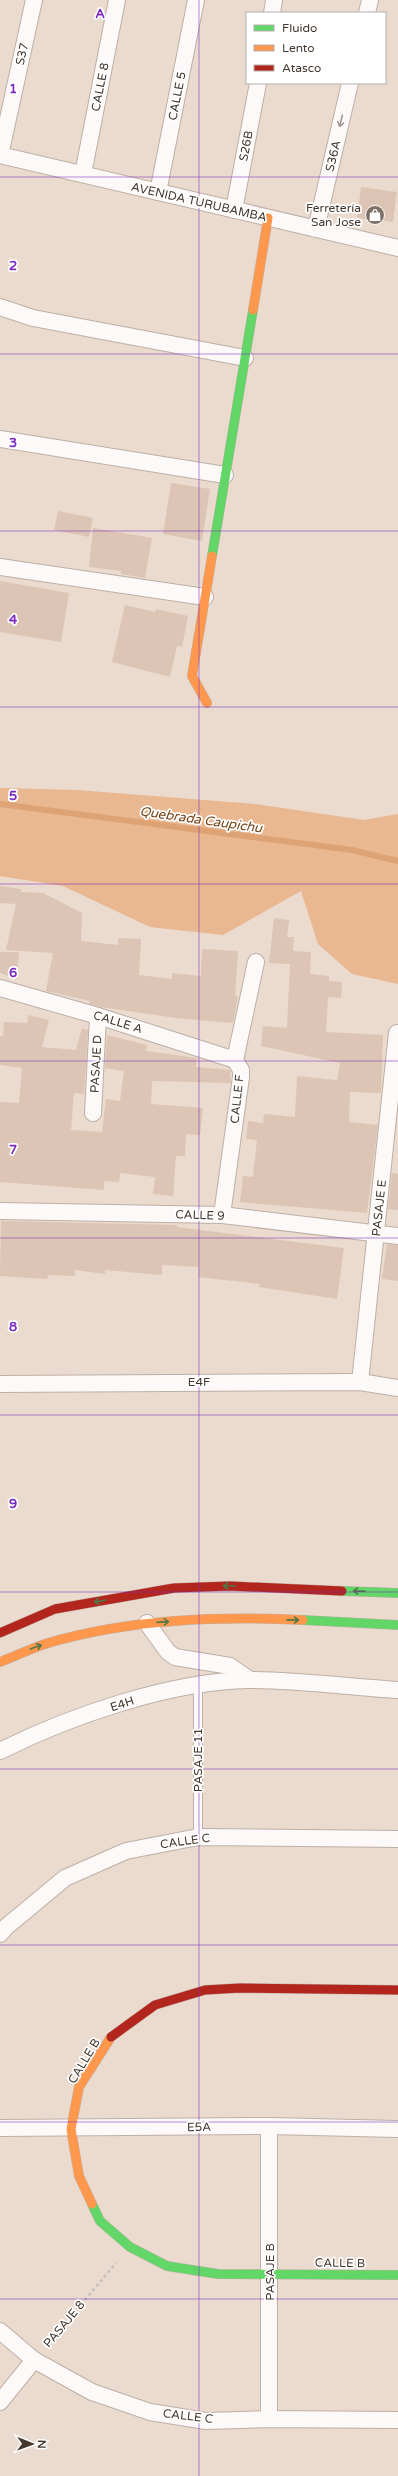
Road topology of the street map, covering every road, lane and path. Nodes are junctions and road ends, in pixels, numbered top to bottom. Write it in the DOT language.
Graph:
graph roads {
  1 [pos="34,0"];
  2 [pos="117,0"];
  3 [pos="196,0"];
  4 [pos="274,0"];
  5 [pos="370,0"];
  6 [pos="272,12"];
  7 [pos="367,12"];
  8 [pos="258,84"];
  9 [pos="350,84"];
  10 [pos="0,155"];
  11 [pos="83,174"];
  12 [pos="158,192"];
  13 [pos="234,210"];
  14 [pos="268,218"];
  15 [pos="316,229"];
  16 [pos="398,248"];
  17 [pos="0,307"];
  18 [pos="245,358"];
  19 [pos="0,438"];
  20 [pos="225,475"];
  21 [pos="0,568"];
  22 [pos="205,597"];
  23 [pos="207,703"];
  24 [pos="256,962"];
  25 [pos="0,988"];
  26 [pos="98,1016"];
  27 [pos="397,1033"];
  28 [pos="236,1060"];
  29 [pos="93,1113"];
  30 [pos="0,1211"];
  31 [pos="222,1215"];
  32 [pos="377,1234"];
  33 [pos="398,1236"];
  34 [pos="360,1382"];
  35 [pos="0,1384"];
  36 [pos="398,1388"];
  37 [pos="398,1593"];
  38 [pos="147,1623"];
  39 [pos="398,1625"];
  40 [pos="0,1633"];
  41 [pos="0,1662"];
  42 [pos="250,1680"];
  43 [pos="198,1684"];
  44 [pos="398,1690"];
  45 [pos="0,1751"];
  46 [pos="198,1837"];
  47 [pos="398,1839"];
  48 [pos="2,1927"];
  49 [pos="398,1990"];
  50 [pos="269,2126"];
  51 [pos="0,2128"];
  52 [pos="71,2129"];
  53 [pos="398,2129"];
  54 [pos="130,2247"];
  55 [pos="270,2274"];
  56 [pos="398,2276"];
  57 [pos="0,2331"];
  58 [pos="34,2360"];
  59 [pos="0,2402"];
  60 [pos="269,2419"];
  61 [pos="398,2420"];
  1 -- 10 [label="street, S37"];
  2 -- 11 [label="street, CALLE 8"];
  3 -- 12 [label="street, CALLE 5"];
  4 -- 6 [label="street"];
  5 -- 7 [label="street"];
  8 -- 13 [label="street, S26B"];
  9 -- 15 [label="street, S36A, one-way"];
  10 -- 11 [label="street, AVENIDA TURUBAMBA"];
  11 -- 12 [label="street, AVENIDA TURUBAMBA"];
  12 -- 13 [label="street, AVENIDA TURUBAMBA"];
  13 -- 14 [label="street, AVENIDA TURUBAMBA"];
  14 -- 15 [label="street, AVENIDA TURUBAMBA"];
  14 -- 18 [label="street"];
  15 -- 16 [label="street, AVENIDA TURUBAMBA"];
  17 -- 18 [label="street"];
  18 -- 20 [label="street"];
  19 -- 20 [label="street"];
  20 -- 22 [label="street"];
  21 -- 22 [label="street"];
  22 -- 23 [label="street"];
  24 -- 28 [label="street, CALLE F"];
  25 -- 26 [label="street, CALLE A"];
  26 -- 28 [label="street, CALLE A"];
  26 -- 29 [label="street, PASAJE D"];
  27 -- 32 [label="street, PASAJE E"];
  28 -- 31 [label="street, CALLE F"];
  30 -- 31 [label="street, CALLE 9"];
  31 -- 32 [label="street, CALLE 9"];
  32 -- 33 [label="street, CALLE 9"];
  32 -- 34 [label="street, PASAJE E"];
  34 -- 35 [label="street, E4F"];
  34 -- 36 [label="street, E4F"];
  37 -- 40 [label="street, one-way"];
  38 -- 39 [label="street, one-way"];
  41 -- 38 [label="street, one-way"];
  38 -- 42 [label="street"];
  42 -- 43 [label="street, E4H"];
  42 -- 44 [label="street, E4H"];
  43 -- 45 [label="street, E4H"];
  43 -- 46 [label="lane, PASAJE 11"];
  46 -- 47 [label="street, CALLE C"];
  46 -- 48 [label="street, CALLE C"];
  49 -- 52 [label="street, CALLE B"];
  50 -- 52 [label="street, E5A"];
  50 -- 53 [label="street, E5A"];
  50 -- 55 [label="street, PASAJE B"];
  51 -- 52 [label="street, E5A"];
  52 -- 54 [label="street, CALLE B"];
  54 -- 55 [label="street, CALLE B"];
  54 -- 58 [label="path, PASAJE 8"];
  55 -- 56 [label="street, CALLE B"];
  55 -- 60 [label="street, PASAJE B"];
  57 -- 58 [label="street, CALLE C"];
  58 -- 59 [label="street"];
  58 -- 60 [label="street, CALLE C"];
  60 -- 61 [label="street, CALLE C"];
}
